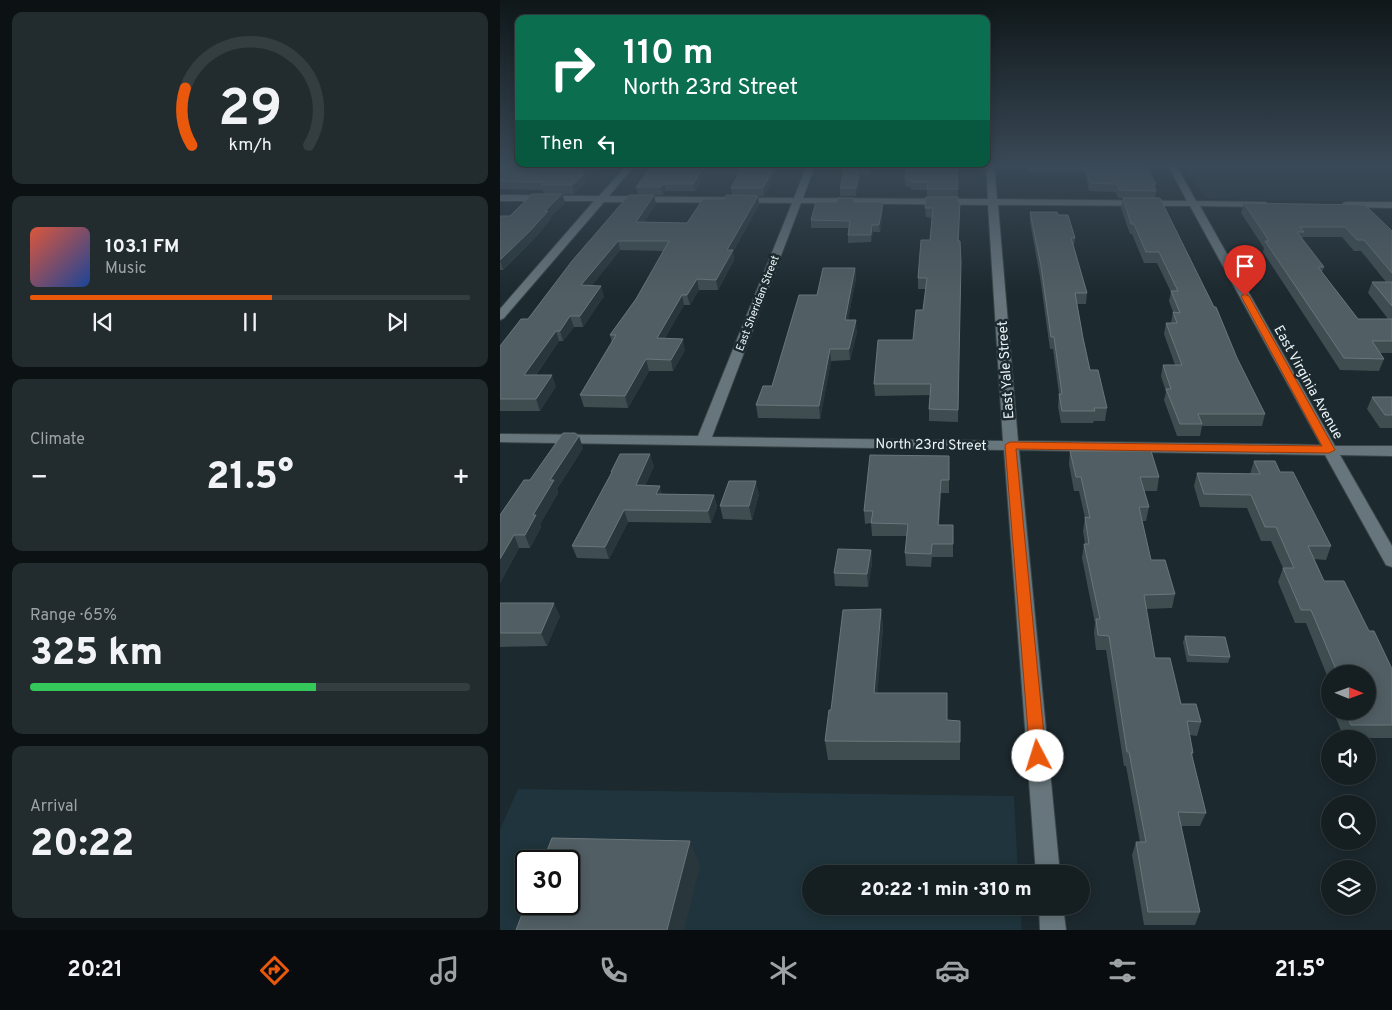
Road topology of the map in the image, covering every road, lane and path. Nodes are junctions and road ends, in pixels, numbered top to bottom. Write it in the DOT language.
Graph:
graph roads {
  1 [pos="593,208"];
  2 [pos="795,208"];
  3 [pos="993,208"];
  4 [pos="1196,208"];
  5 [pos="500,316"];
  6 [pos="500,438"];
  7 [pos="703,441"];
  8 [pos="1010,445"];
  9 [pos="1329,450"];
  10 [pos="1392,451"];
  11 [pos="1392,561"];
  12 [pos="1047,865"];
  13 [pos="1052,915"];
  14 [pos="1053,930"];
  1 -- 5 [label="street"];
  2 -- 7 [label="street, East Sheridan Street"];
  3 -- 8 [label="street, East Yale Street"];
  4 -- 9 [label="street, East Virginia Avenue"];
  6 -- 7 [label="street, North 23rd Street"];
  7 -- 8 [label="street, North 23rd Street"];
  8 -- 9 [label="street, North 23rd Street"];
  8 -- 12 [label="street, East Yale Street"];
  9 -- 10 [label="street, North 23rd Street"];
  9 -- 11 [label="street, East Virginia Avenue"];
  13 -- 14 [label="street"];
}
